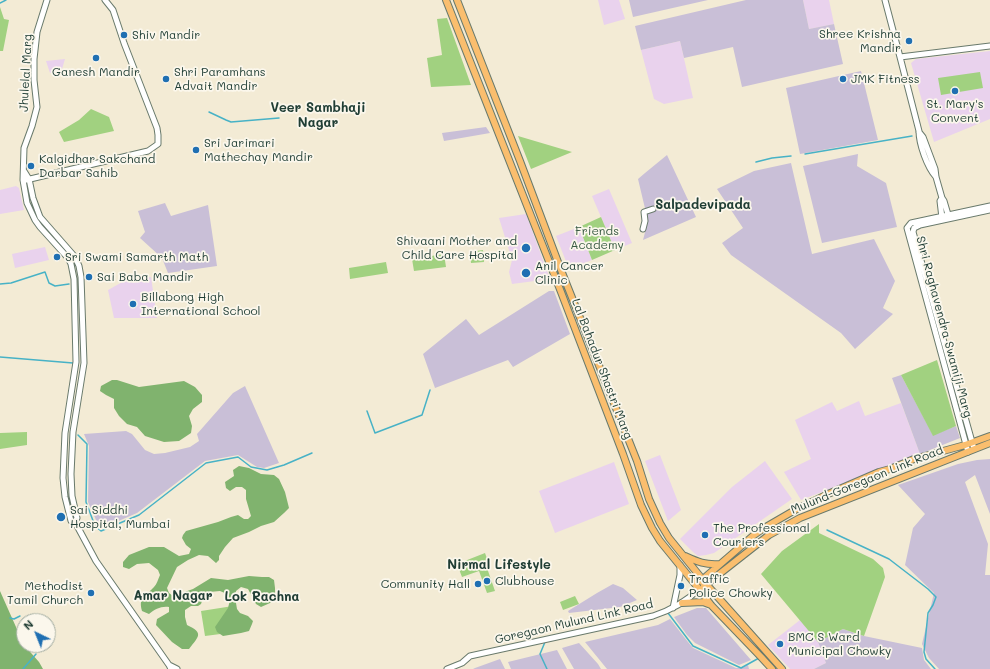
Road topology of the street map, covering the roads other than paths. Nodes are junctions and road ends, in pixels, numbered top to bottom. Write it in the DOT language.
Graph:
graph roads {
  1 [pos="48,0"];
  2 [pos="105,0"];
  3 [pos="446,0"];
  4 [pos="457,0"];
  5 [pos="885,0"];
  6 [pos="990,46"];
  7 [pos="900,57"];
  8 [pos="24,170"];
  9 [pos="29,179"];
  10 [pos="23,180"];
  11 [pos="942,198"];
  12 [pos="990,206"];
  13 [pos="653,209"];
  14 [pos="983,209"];
  15 [pos="990,210"];
  16 [pos="949,216"];
  17 [pos="942,218"];
  18 [pos="643,229"];
  19 [pos="81,277"];
  20 [pos="74,279"];
  21 [pos="935,322"];
  22 [pos="947,354"];
  23 [pos="941,355"];
  24 [pos="958,391"];
  25 [pos="952,393"];
  26 [pos="960,397"];
  27 [pos="953,400"];
  28 [pos="73,432"];
  29 [pos="65,433"];
  30 [pos="990,436"];
  31 [pos="972,442"];
  32 [pos="990,443"];
  33 [pos="965,444"];
  34 [pos="971,450"];
  35 [pos="646,490"];
  36 [pos="637,494"];
  37 [pos="75,522"];
  38 [pos="742,545"];
  39 [pos="747,553"];
  40 [pos="683,556"];
  41 [pos="720,564"];
  42 [pos="680,565"];
  43 [pos="703,579"];
  44 [pos="707,585"];
  45 [pos="699,589"];
  46 [pos="682,603"];
  47 [pos="711,605"];
  48 [pos="673,608"];
  49 [pos="170,667"];
  50 [pos="177,669"];
  51 [pos="447,669"];
  52 [pos="772,669"];
  53 [pos="782,669"];
  1 -- 8 [label="street, Jhulelal Marg"];
  2 -- 9 [label="street"];
  3 -- 36 [label="main road, Lal Bahadur Shastri Marg"];
  4 -- 35 [label="main road, Lal Bahadur Shastri Marg"];
  5 -- 7 [label="street"];
  6 -- 7 [label="street"];
  7 -- 11 [label="street"];
  8 -- 9 [label="street"];
  8 -- 10 [label="street, Jhulelal Marg"];
  9 -- 10 [label="street"];
  9 -- 19 [label="street"];
  10 -- 20 [label="street, Jhulelal Marg"];
  11 -- 16 [label="street"];
  11 -- 17 [label="street"];
  12 -- 14 [label="street"];
  13 -- 18 [label="street"];
  14 -- 15 [label="street"];
  14 -- 16 [label="street, Shri Raghavendra Swamiji Marg"];
  16 -- 17 [label="street, Shri Raghavendra Swamiji Marg"];
  17 -- 21 [label="street, Shri Raghavendra Swamiji Marg"];
  19 -- 20 [label="street"];
  19 -- 28 [label="street"];
  20 -- 29 [label="street, Jhulelal Marg"];
  21 -- 22 [label="street, Shri Raghavendra Swamiji Marg"];
  21 -- 23 [label="street, Shri Raghavendra Swamiji Marg"];
  22 -- 23 [label="street"];
  22 -- 24 [label="street, Shri Raghavendra Swamiji Marg"];
  23 -- 25 [label="street, Shri Raghavendra Swamiji Marg"];
  24 -- 25 [label="street"];
  24 -- 26 [label="street, Shri Raghavendra Swamiji Marg"];
  25 -- 27 [label="street, Shri Raghavendra Swamiji Marg"];
  26 -- 27 [label="street"];
  26 -- 31 [label="street, Shri Raghavendra Swamiji Marg"];
  27 -- 33 [label="street, Shri Raghavendra Swamiji Marg"];
  28 -- 29 [label="street"];
  28 -- 37 [label="street"];
  29 -- 37 [label="street, Jhulelal Marg"];
  30 -- 31 [label="main road, Mulund-Goregaon Link Road"];
  31 -- 33 [label="main road, Mulund-Goregaon Link Road"];
  31 -- 34 [label="street, Shri Raghavendra Swamiji Marg"];
  32 -- 34 [label="main road, Mulund-Goregaon Link Road"];
  33 -- 34 [label="street, Shri Raghavendra Swamiji Marg"];
  33 -- 38 [label="main road, Mulund-Goregaon Link Road"];
  34 -- 39 [label="main road, Mulund-Goregaon Link Road"];
  35 -- 36 [label="main road"];
  35 -- 40 [label="main road, Lal Bahadur Shastri Marg"];
  36 -- 42 [label="main road, Lal Bahadur Shastri Marg"];
  37 -- 49 [label="street"];
  38 -- 39 [label="main road"];
  38 -- 41 [label="main road, Mulund-Goregaon Link Road"];
  39 -- 44 [label="main road, Mulund-Goregaon Link Road"];
  40 -- 41 [label="main road"];
  40 -- 43 [label="main road, Lal Bahadur Shastri Marg"];
  41 -- 43 [label="main road, Mulund-Goregaon Link Road"];
  42 -- 45 [label="main road, Lal Bahadur Shastri Marg"];
  42 -- 48 [label="street"];
  43 -- 44 [label="main road, Lal Bahadur Shastri Marg"];
  43 -- 45 [label="main road, Mulund-Goregaon Link Road"];
  44 -- 45 [label="main road, Mulund-Goregaon Link Road"];
  44 -- 53 [label="main road, Lal Bahadur Shastri Marg"];
  45 -- 46 [label="street, Goregaon Mulund Link Road"];
  45 -- 47 [label="main road, Lal Bahadur Shastri Marg"];
  46 -- 47 [label="main road"];
  46 -- 48 [label="street, Goregaon Mulund Link Road"];
  47 -- 52 [label="main road, Lal Bahadur Shastri Marg"];
  48 -- 51 [label="street, Goregaon Mulund Link Road"];
  49 -- 50 [label="street"];
}
